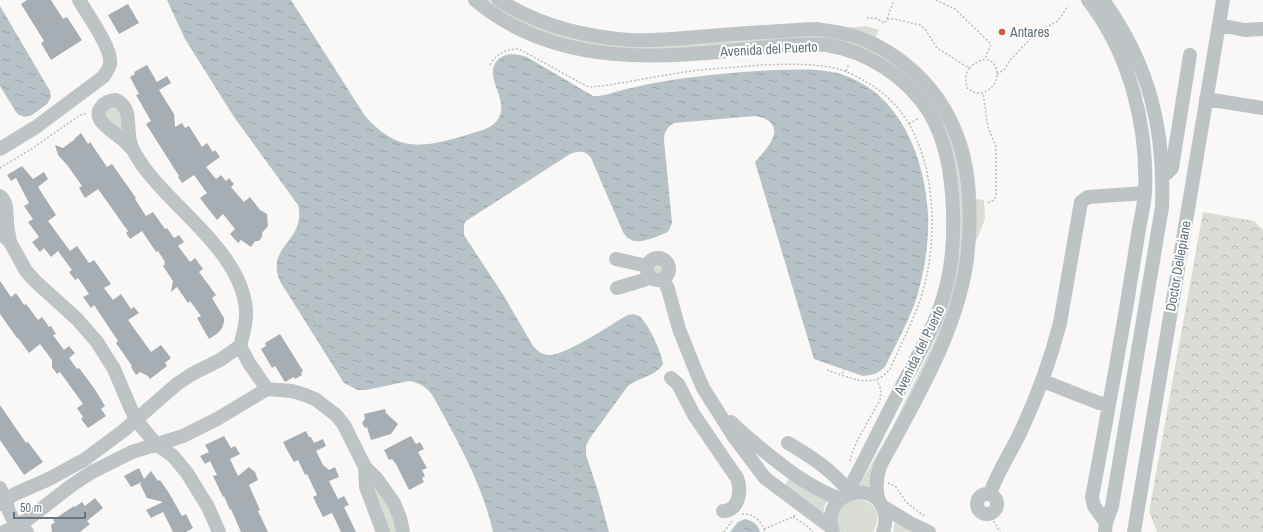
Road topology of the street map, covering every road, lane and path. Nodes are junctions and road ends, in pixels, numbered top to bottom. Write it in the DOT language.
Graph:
graph roads {
  1 [pos="79,0"];
  2 [pos="475,0"];
  3 [pos="499,0"];
  4 [pos="894,0"];
  5 [pos="936,0"];
  6 [pos="1088,0"];
  7 [pos="1103,0"];
  8 [pos="1223,0"];
  9 [pos="1068,6"];
  10 [pos="867,18"];
  11 [pos="887,19"];
  12 [pos="1219,25"];
  13 [pos="1263,29"];
  14 [pos="1190,55"];
  15 [pos="985,59"];
  16 [pos="490,65"];
  17 [pos="969,68"];
  18 [pos="997,74"];
  19 [pos="984,93"];
  20 [pos="1206,99"];
  21 [pos="1263,108"];
  22 [pos="99,114"];
  23 [pos="1180,114"];
  24 [pos="922,116"];
  25 [pos="829,117"];
  26 [pos="1156,117"];
  27 [pos="909,124"];
  28 [pos="0,149"];
  29 [pos="133,150"];
  30 [pos="0,168"];
  31 [pos="1163,179"];
  32 [pos="1144,193"];
  33 [pos="0,196"];
  34 [pos="1162,201"];
  35 [pos="987,203"];
  36 [pos="5,237"];
  37 [pos="362,251"];
  38 [pos="616,259"];
  39 [pos="653,274"];
  40 [pos="294,287"];
  41 [pos="617,288"];
  42 [pos="298,294"];
  43 [pos="399,310"];
  44 [pos="323,335"];
  45 [pos="240,346"];
  46 [pos="333,352"];
  47 [pos="326,355"];
  48 [pos="337,358"];
  49 [pos="827,370"];
  50 [pos="842,375"];
  51 [pos="671,378"];
  52 [pos="877,380"];
  53 [pos="1043,381"];
  54 [pos="267,389"];
  55 [pos="1129,404"];
  56 [pos="715,406"];
  57 [pos="1109,406"];
  58 [pos="1126,419"];
  59 [pos="136,420"];
  60 [pos="788,443"];
  61 [pos="156,444"];
  62 [pos="572,460"];
  63 [pos="774,460"];
  64 [pos="588,462"];
  65 [pos="849,465"];
  66 [pos="365,467"];
  67 [pos="574,467"];
  68 [pos="758,470"];
  69 [pos="733,472"];
  70 [pos="876,478"];
  71 [pos="740,485"];
  72 [pos="845,495"];
  73 [pos="2,497"];
  74 [pos="880,503"];
  75 [pos="586,506"];
  76 [pos="803,506"];
  77 [pos="723,512"];
  78 [pos="741,514"];
  79 [pos="990,514"];
  80 [pos="793,517"];
  81 [pos="927,518"];
  82 [pos="1106,527"];
  83 [pos="22,529"];
  84 [pos="764,529"];
  85 [pos="832,530"];
  86 [pos="4,532"];
  87 [pos="219,532"];
  88 [pos="383,532"];
  89 [pos="403,532"];
  90 [pos="765,532"];
  91 [pos="814,532"];
  92 [pos="883,532"];
  93 [pos="929,532"];
  94 [pos="1000,532"];
  95 [pos="1134,532"];
  1 -- 28 [label="street"];
  2 -- 72 [label="street, Avenida del Puerto"];
  3 -- 70 [label="street, Avenida del Puerto"];
  4 -- 11 [label="path"];
  5 -- 15 [label="path"];
  6 -- 32 [label="street"];
  7 -- 26 [label="street"];
  8 -- 12 [label="street, Doctor Dellepiane"];
  9 -- 18 [label="path"];
  10 -- 11 [label="path"];
  11 -- 17 [label="path"];
  12 -- 13 [label="street"];
  12 -- 20 [label="street, Doctor Dellepiane"];
  14 -- 23 [label="street"];
  15 -- 17 [label="path"];
  15 -- 18 [label="path"];
  16 -- 27 [label="path"];
  17 -- 19 [label="path"];
  18 -- 19 [label="path"];
  19 -- 35 [label="path"];
  20 -- 21 [label="street"];
  20 -- 95 [label="street, Doctor Dellepiane"];
  22 -- 29 [label="street"];
  22 -- 29 [label="street"];
  22 -- 30 [label="path"];
  23 -- 26 [label="street"];
  23 -- 31 [label="street"];
  24 -- 27 [label="path"];
  25 -- 50 [label="path"];
  26 -- 31 [label="street"];
  27 -- 52 [label="path"];
  29 -- 45 [label="street"];
  31 -- 32 [label="street"];
  31 -- 34 [label="street"];
  32 -- 34 [label="street"];
  32 -- 53 [label="street"];
  32 -- 57 [label="street"];
  33 -- 36 [label="street"];
  34 -- 55 [label="street"];
  36 -- 59 [label="street"];
  37 -- 42 [label="path"];
  38 -- 39 [label="street"];
  39 -- 41 [label="street"];
  39 -- 56 [label="street"];
  40 -- 42 [label="path"];
  42 -- 44 [label="path"];
  43 -- 46 [label="path"];
  44 -- 46 [label="path"];
  44 -- 47 [label="path"];
  45 -- 54 [label="street"];
  45 -- 59 [label="street"];
  46 -- 48 [label="path"];
  49 -- 50 [label="path"];
  50 -- 52 [label="path"];
  51 -- 69 [label="street"];
  52 -- 65 [label="path"];
  53 -- 57 [label="street"];
  53 -- 79 [label="street"];
  54 -- 61 [label="street"];
  54 -- 66 [label="street"];
  55 -- 57 [label="street"];
  55 -- 58 [label="street"];
  56 -- 63 [label="street"];
  56 -- 68 [label="street"];
  57 -- 58 [label="street"];
  57 -- 82 [label="street"];
  58 -- 82 [label="street"];
  59 -- 61 [label="street"];
  59 -- 73 [label="street"];
  60 -- 72 [label="street"];
  61 -- 83 [label="street"];
  61 -- 87 [label="street"];
  62 -- 67 [label="path"];
  63 -- 68 [label="street"];
  63 -- 72 [label="street"];
  64 -- 67 [label="path"];
  66 -- 88 [label="street"];
  66 -- 89 [label="street"];
  67 -- 75 [label="path"];
  68 -- 69 [label="street"];
  68 -- 71 [label="street"];
  68 -- 76 [label="street"];
  69 -- 71 [label="street"];
  70 -- 74 [label="street, Avenida del Puerto"];
  70 -- 81 [label="path"];
  71 -- 77 [label="street"];
  72 -- 74 [label="street"];
  72 -- 85 [label="street, Avenida del Puerto"];
  73 -- 83 [label="street"];
  74 -- 92 [label="street, Avenida del Puerto"];
  74 -- 93 [label="street"];
  76 -- 80 [label="path"];
  76 -- 85 [label="street"];
  78 -- 84 [label="path"];
  79 -- 94 [label="path"];
  80 -- 84 [label="path"];
  80 -- 91 [label="path"];
  83 -- 86 [label="street"];
  84 -- 90 [label="path"];
}
